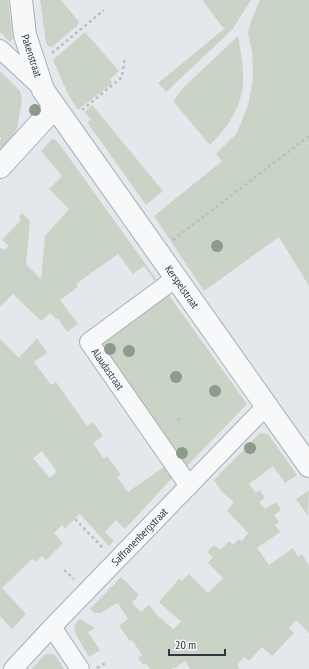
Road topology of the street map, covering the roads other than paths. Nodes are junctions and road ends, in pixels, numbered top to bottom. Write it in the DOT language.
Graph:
graph roads {
  1 [pos="21,0"];
  2 [pos="0,49"];
  3 [pos="44,90"];
  4 [pos="61,115"];
  5 [pos="0,167"];
  6 [pos="176,278"];
  7 [pos="267,405"];
  8 [pos="309,466"];
  9 [pos="189,486"];
  10 [pos="52,627"];
  11 [pos="14,669"];
  12 [pos="80,669"];
  1 -- 3 [label="street, Pakenstraat"];
  2 -- 3 [label="street"];
  3 -- 4 [label="street, Pakenstraat"];
  4 -- 5 [label="street"];
  4 -- 6 [label="street, Kerspelstraat"];
  6 -- 7 [label="street, Kerspelstraat"];
  6 -- 9 [label="street, Alaudastraat"];
  7 -- 8 [label="street, Kerspelstraat"];
  7 -- 9 [label="street, Saffranenbergstraat"];
  9 -- 10 [label="street, Saffranenbergstraat"];
  10 -- 11 [label="street, Saffranenbergstraat"];
  10 -- 12 [label="street"];
}
